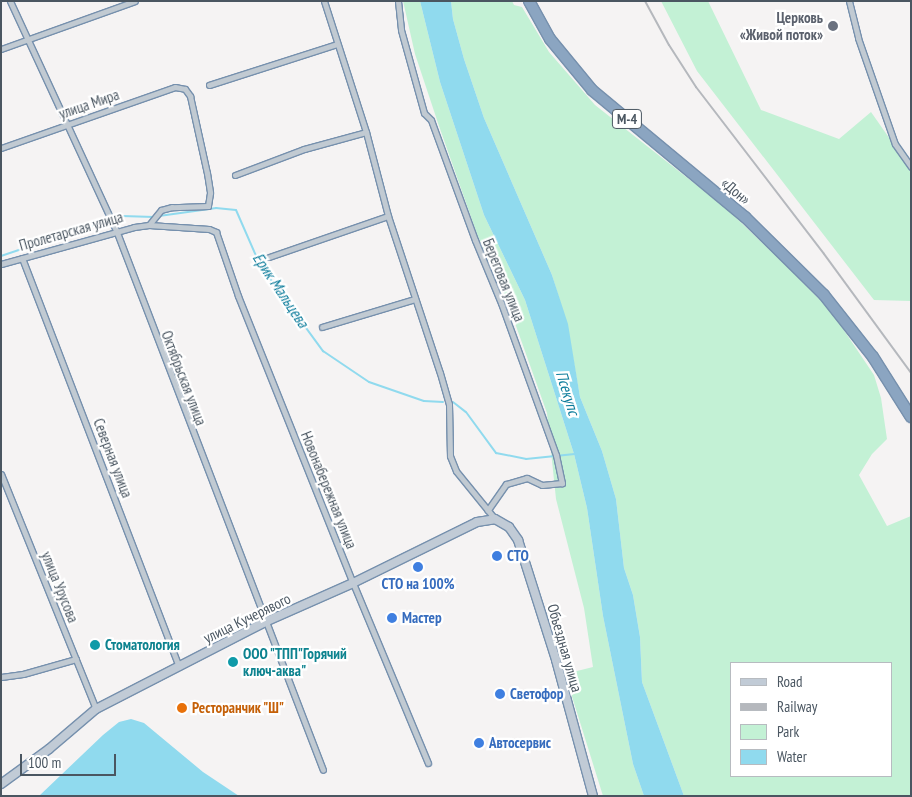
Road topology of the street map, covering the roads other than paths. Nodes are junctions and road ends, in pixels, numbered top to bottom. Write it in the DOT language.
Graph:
graph roads {
  1 [pos="10,1"];
  2 [pos="135,1"];
  3 [pos="324,1"];
  4 [pos="398,1"];
  5 [pos="529,1"];
  6 [pos="848,1"];
  7 [pos="27,40"];
  8 [pos="337,44"];
  9 [pos="1,49"];
  10 [pos="209,85"];
  11 [pos="68,125"];
  12 [pos="366,132"];
  13 [pos="1,148"];
  14 [pos="911,167"];
  15 [pos="235,175"];
  16 [pos="388,216"];
  17 [pos="149,226"];
  18 [pos="209,229"];
  19 [pos="116,230"];
  20 [pos="269,257"];
  21 [pos="22,258"];
  22 [pos="1,264"];
  23 [pos="415,299"];
  24 [pos="322,327"];
  25 [pos="911,417"];
  26 [pos="1,474"];
  27 [pos="4,490"];
  28 [pos="488,510"];
  29 [pos="494,518"];
  30 [pos="353,583"];
  31 [pos="265,622"];
  32 [pos="76,659"];
  33 [pos="179,667"];
  34 [pos="1,677"];
  35 [pos="96,709"];
  36 [pos="428,763"];
  37 [pos="323,770"];
  38 [pos="1,784"];
  39 [pos="593,796"];
  1 -- 7 [label="street, Октябрьская улица"];
  2 -- 7 [label="street"];
  3 -- 8 [label="street"];
  4 -- 28 [label="street, Береговая улица"];
  5 -- 25 [label="highway, «Дон» / М-4"];
  6 -- 14 [label="street"];
  7 -- 9 [label="street"];
  7 -- 11 [label="street, Октябрьская улица"];
  8 -- 10 [label="street"];
  8 -- 12 [label="street"];
  11 -- 13 [label="street, улица Мира"];
  11 -- 17 [label="street, улица Мира"];
  11 -- 19 [label="street, Октябрьская улица"];
  12 -- 15 [label="street"];
  12 -- 16 [label="street"];
  16 -- 20 [label="street"];
  16 -- 23 [label="street"];
  17 -- 18 [label="street, Пролетарская улица"];
  17 -- 19 [label="street, Пролетарская улица"];
  18 -- 30 [label="street, Новонабережная улица"];
  19 -- 21 [label="street, Пролетарская улица"];
  19 -- 31 [label="street, Октябрьская улица"];
  21 -- 22 [label="street, Пролетарская улица"];
  21 -- 33 [label="street, Северная улица"];
  23 -- 24 [label="street"];
  23 -- 28 [label="street"];
  26 -- 27 [label="street, улица Урусова"];
  27 -- 32 [label="street, улица Урусова"];
  28 -- 29 [label="street"];
  29 -- 30 [label="street, улица Кучерявого"];
  29 -- 39 [label="street, Объездная улица"];
  30 -- 31 [label="street, улица Кучерявого"];
  30 -- 36 [label="street, Новонабережная улица"];
  31 -- 33 [label="street, улица Кучерявого"];
  31 -- 37 [label="street, Октябрьская улица"];
  32 -- 34 [label="street"];
  32 -- 35 [label="street, улица Урусова"];
  33 -- 35 [label="street, улица Кучерявого"];
  35 -- 38 [label="street, улица Кучерявого"];
}
